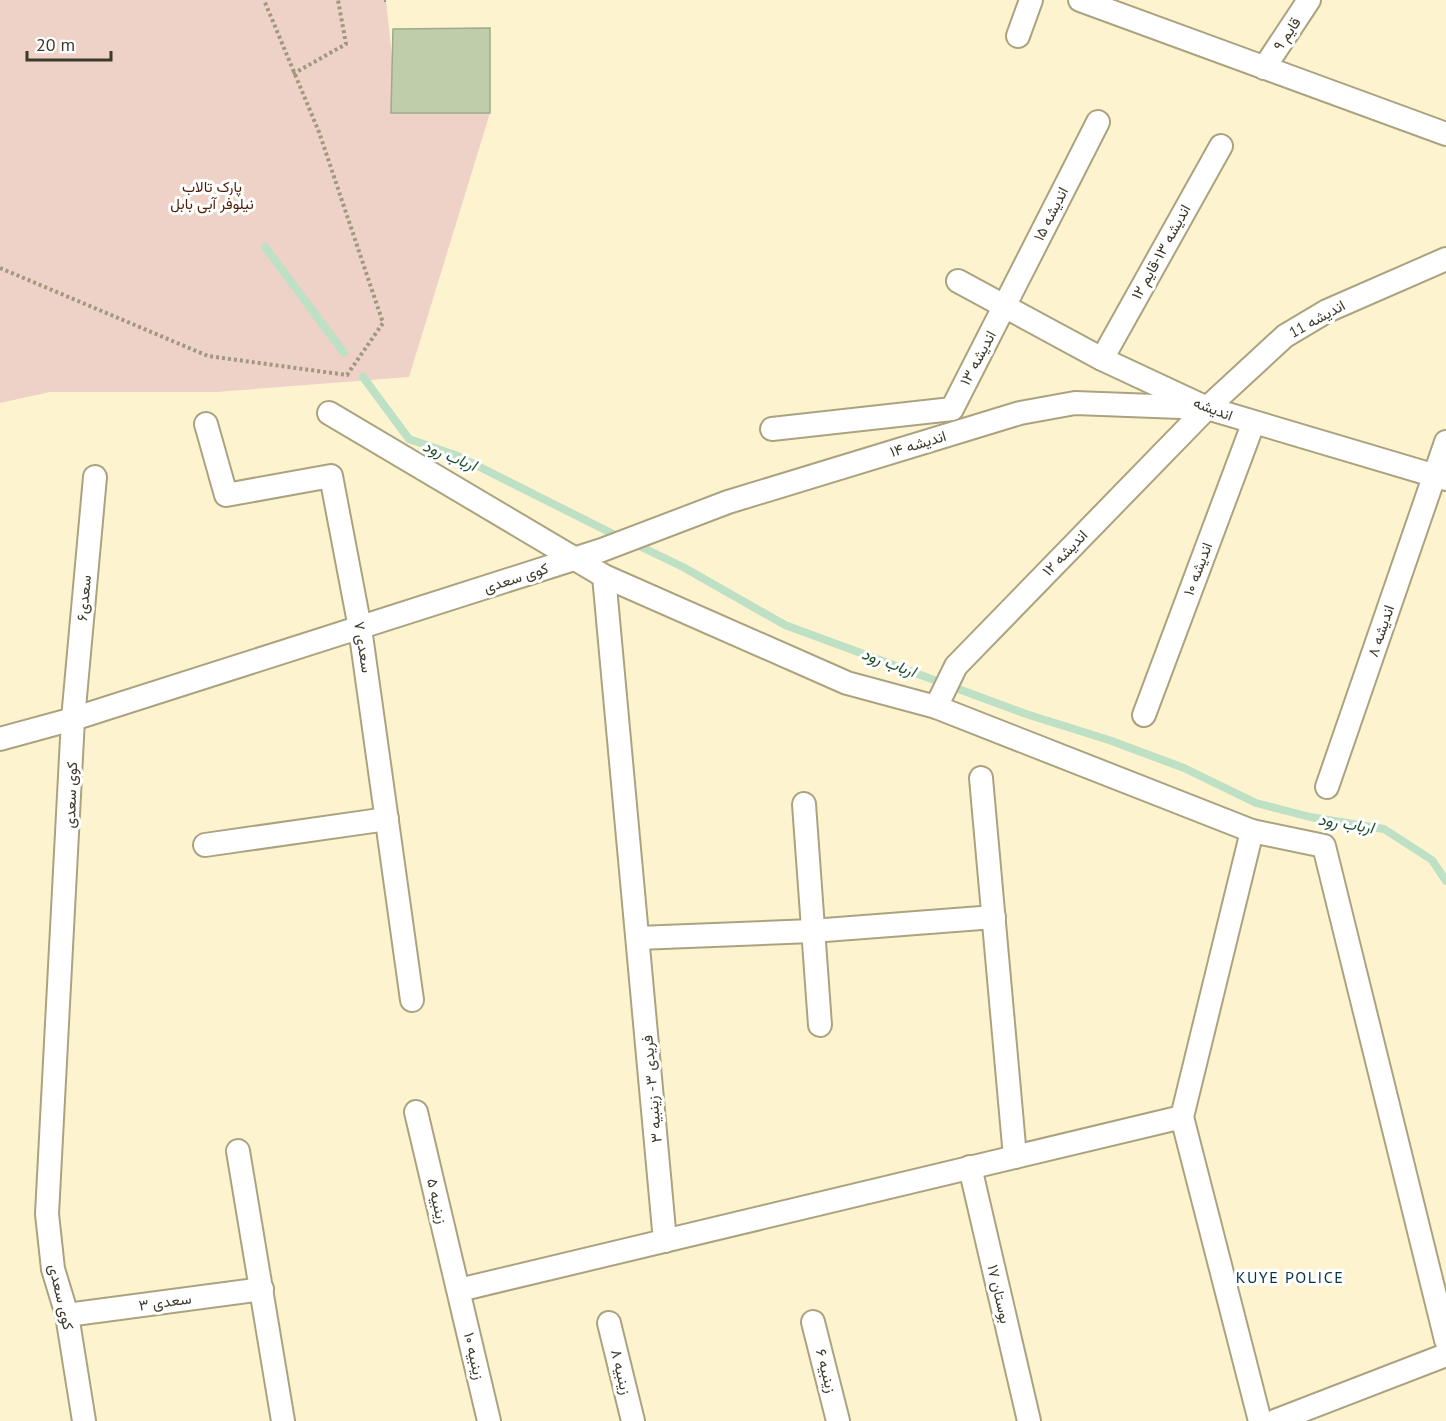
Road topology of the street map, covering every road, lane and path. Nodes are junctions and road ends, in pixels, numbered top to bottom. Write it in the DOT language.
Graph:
graph roads {
  1 [pos="264,0"];
  2 [pos="338,0"];
  3 [pos="1031,0"];
  4 [pos="1080,0"];
  5 [pos="1309,0"];
  6 [pos="1116,6"];
  7 [pos="1018,36"];
  8 [pos="1264,68"];
  9 [pos="293,74"];
  10 [pos="1098,122"];
  11 [pos="1446,134"];
  12 [pos="1221,146"];
  13 [pos="1446,259"];
  14 [pos="0,268"];
  15 [pos="958,281"];
  16 [pos="1005,307"];
  17 [pos="1101,359"];
  18 [pos="1207,408"];
  19 [pos="329,413"];
  20 [pos="206,424"];
  21 [pos="1253,424"];
  22 [pos="772,429"];
  23 [pos="1446,442"];
  24 [pos="95,477"];
  25 [pos="1440,477"];
  26 [pos="602,550"];
  27 [pos="574,560"];
  28 [pos="604,576"];
  29 [pos="360,628"];
  30 [pos="936,707"];
  31 [pos="1144,714"];
  32 [pos="73,719"];
  33 [pos="0,739"];
  34 [pos="981,778"];
  35 [pos="1328,787"];
  36 [pos="804,804"];
  37 [pos="387,819"];
  38 [pos="1252,831"];
  39 [pos="206,845"];
  40 [pos="994,917"];
  41 [pos="812,931"];
  42 [pos="638,938"];
  43 [pos="412,1000"];
  44 [pos="820,1025"];
  45 [pos="416,1112"];
  46 [pos="1182,1117"];
  47 [pos="237,1151"];
  48 [pos="1015,1156"];
  49 [pos="970,1167"];
  50 [pos="666,1241"];
  51 [pos="262,1289"];
  52 [pos="459,1290"];
  53 [pos="68,1316"];
  54 [pos="813,1322"];
  55 [pos="609,1323"];
  56 [pos="1446,1340"];
  57 [pos="1446,1354"];
  58 [pos="84,1421"];
  59 [pos="283,1421"];
  60 [pos="489,1421"];
  61 [pos="633,1421"];
  62 [pos="838,1421"];
  63 [pos="1029,1421"];
  64 [pos="1260,1421"];
  65 [pos="1275,1421"];
  1 -- 9 [label="path"];
  2 -- 9 [label="path"];
  3 -- 7 [label="street"];
  4 -- 6 [label="street"];
  5 -- 8 [label="street, قایم ۹"];
  6 -- 8 [label="street"];
  8 -- 11 [label="street"];
  9 -- 14 [label="path"];
  10 -- 16 [label="street, اندیشه ۱۵"];
  12 -- 17 [label="street, اندیشه ۱۳-قایم ۱۲"];
  13 -- 18 [label="street, اندیشه 11"];
  15 -- 16 [label="street, اندیشه"];
  16 -- 17 [label="street, اندیشه"];
  16 -- 22 [label="street, اندیشه ۱۳"];
  17 -- 18 [label="street, اندیشه"];
  18 -- 21 [label="street, اندیشه"];
  18 -- 26 [label="street, اندیشه ۱۴"];
  18 -- 30 [label="street, اندیشه ۱۲"];
  19 -- 27 [label="street"];
  20 -- 29 [label="street, سعدی ۷"];
  21 -- 25 [label="street, اندیشه"];
  21 -- 31 [label="street, اندیشه ۱۰"];
  23 -- 25 [label="street, اندیشه ۸"];
  24 -- 32 [label="street, سعدی۶"];
  25 -- 35 [label="street, اندیشه ۸"];
  26 -- 27 [label="street, کوی سعدی"];
  27 -- 28 [label="street"];
  27 -- 29 [label="street, کوی سعدی"];
  28 -- 30 [label="street"];
  28 -- 42 [label="street, فریدی ۳ - زینبیه ۳"];
  29 -- 32 [label="street, کوی سعدی"];
  29 -- 37 [label="street, سعدی ۷"];
  30 -- 38 [label="street"];
  32 -- 33 [label="street"];
  32 -- 53 [label="street, کوی سعدی"];
  34 -- 40 [label="street"];
  36 -- 41 [label="street"];
  37 -- 39 [label="street"];
  37 -- 43 [label="street, سعدی ۷"];
  38 -- 46 [label="street"];
  38 -- 56 [label="street"];
  40 -- 41 [label="street"];
  40 -- 48 [label="street"];
  41 -- 42 [label="street"];
  41 -- 44 [label="street"];
  42 -- 50 [label="street, فریدی ۳ - زینبیه ۳"];
  45 -- 52 [label="street, زینبیه ۵"];
  46 -- 48 [label="street"];
  46 -- 64 [label="street"];
  47 -- 51 [label="street"];
  48 -- 49 [label="street"];
  49 -- 50 [label="street"];
  49 -- 63 [label="street, بوستان ۱۷"];
  50 -- 52 [label="street"];
  51 -- 53 [label="street, سعدی ۳"];
  51 -- 59 [label="street"];
  52 -- 60 [label="street, زینبیه ۱۰"];
  53 -- 58 [label="street, کوی سعدی"];
  54 -- 62 [label="street, زینبیه ۶"];
  55 -- 61 [label="street, زینبیه ۸"];
  57 -- 65 [label="street"];
}
